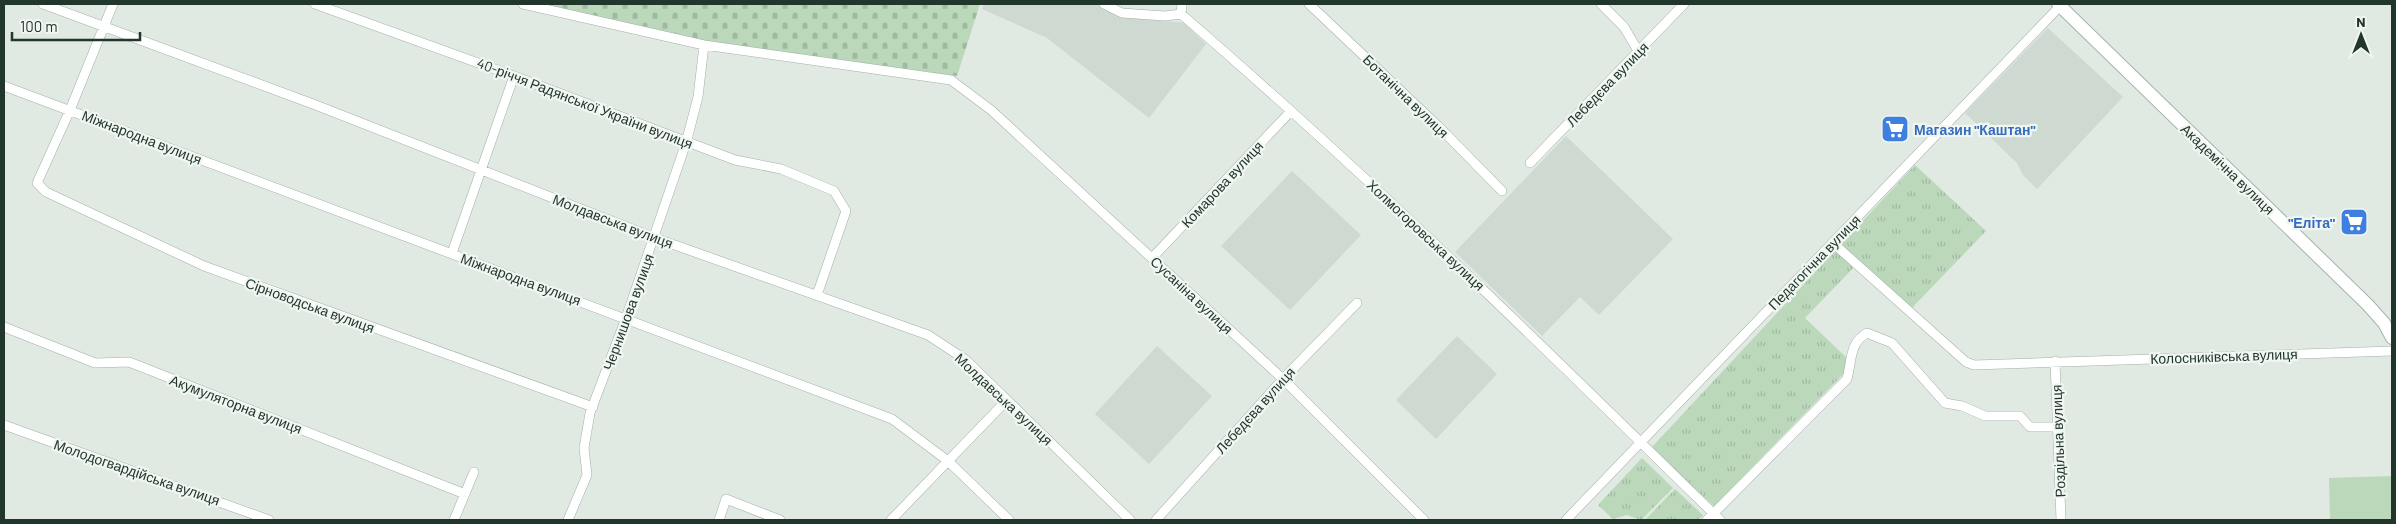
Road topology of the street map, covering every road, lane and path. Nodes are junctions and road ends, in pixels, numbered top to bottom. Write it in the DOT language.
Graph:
graph roads {
  1 [pos="43,4"];
  2 [pos="113,4"];
  3 [pos="315,4"];
  4 [pos="523,4"];
  5 [pos="1104,4"];
  6 [pos="1182,4"];
  7 [pos="1309,4"];
  8 [pos="1601,4"];
  9 [pos="1684,4"];
  10 [pos="2060,4"];
  11 [pos="1181,14"];
  12 [pos="104,25"];
  13 [pos="704,45"];
  14 [pos="1638,51"];
  15 [pos="514,76"];
  16 [pos="4,86"];
  17 [pos="70,110"];
  18 [pos="1291,110"];
  19 [pos="686,142"];
  20 [pos="1530,163"];
  21 [pos="481,170"];
  22 [pos="1502,191"];
  23 [pos="654,238"];
  24 [pos="1833,243"];
  25 [pos="452,253"];
  26 [pos="1152,258"];
  27 [pos="817,295"];
  28 [pos="1356,303"];
  29 [pos="626,318"];
  30 [pos="4,327"];
  31 [pos="2392,338"];
  32 [pos="2392,351"];
  33 [pos="2055,361"];
  34 [pos="1283,379"];
  35 [pos="1007,400"];
  36 [pos="592,407"];
  37 [pos="4,425"];
  38 [pos="2058,427"];
  39 [pos="1640,444"];
  40 [pos="948,461"];
  41 [pos="474,472"];
  42 [pos="465,494"];
  43 [pos="1713,518"];
  44 [pos="270,520"];
  45 [pos="454,520"];
  46 [pos="568,520"];
  47 [pos="719,520"];
  48 [pos="780,520"];
  49 [pos="891,520"];
  50 [pos="1009,520"];
  51 [pos="1130,520"];
  52 [pos="1156,520"];
  53 [pos="1424,520"];
  54 [pos="1566,520"];
  55 [pos="2061,520"];
  1 -- 12 [label="street, Молдавська вулиця"];
  2 -- 12 [label="street"];
  3 -- 15 [label="street, 40-річчя Радянської України вулиця"];
  4 -- 13 [label="street"];
  5 -- 11 [label="street"];
  6 -- 11 [label="street"];
  7 -- 22 [label="street, Ботанічна вулиця"];
  8 -- 14 [label="street"];
  9 -- 14 [label="street, Лебедєва вулиця"];
  10 -- 24 [label="street, Педагогічна вулиця"];
  10 -- 31 [label="main road, Академічна вулиця"];
  11 -- 18 [label="street, Холмогоровська вулиця"];
  12 -- 17 [label="street"];
  12 -- 21 [label="street, Молдавська вулиця"];
  13 -- 19 [label="street, Чернишова вулиця"];
  13 -- 26 [label="street, Сусаніна вулиця"];
  14 -- 20 [label="street, Лебедєва вулиця"];
  15 -- 19 [label="street, 40-річчя Радянської України вулиця"];
  15 -- 21 [label="street"];
  16 -- 17 [label="street, Міжнародна вулиця"];
  17 -- 25 [label="street, Міжнародна вулиця"];
  17 -- 36 [label="street, Сірноводська вулиця"];
  18 -- 26 [label="street, Комарова вулиця"];
  18 -- 39 [label="street, Холмогоровська вулиця"];
  19 -- 23 [label="street, Чернишова вулиця"];
  19 -- 27 [label="street, 40-річчя Радянської України вулиця"];
  21 -- 23 [label="street, Молдавська вулиця"];
  21 -- 25 [label="street"];
  23 -- 27 [label="street, Молдавська вулиця"];
  23 -- 29 [label="street, Чернишова вулиця"];
  24 -- 33 [label="street, Колосниківська вулиця"];
  24 -- 39 [label="street, Педагогічна вулиця"];
  25 -- 29 [label="street, Міжнародна вулиця"];
  26 -- 34 [label="street, Сусаніна вулиця"];
  27 -- 35 [label="street, Молдавська вулиця"];
  28 -- 34 [label="street, Лебедєва вулиця"];
  29 -- 36 [label="street, Чернишова вулиця"];
  29 -- 40 [label="street, Міжнародна вулиця"];
  30 -- 42 [label="street, Акумуляторна вулиця"];
  32 -- 33 [label="street, Колосниківська вулиця"];
  33 -- 38 [label="street, Роздільна вулиця"];
  34 -- 52 [label="street, Лебедєва вулиця"];
  34 -- 53 [label="street, Сусаніна вулиця"];
  35 -- 40 [label="street"];
  35 -- 51 [label="street, Молдавська вулиця"];
  36 -- 46 [label="street, Чернишова вулиця"];
  37 -- 44 [label="street, Молодогвардійська вулиця"];
  38 -- 43 [label="street"];
  38 -- 55 [label="street, Роздільна вулиця"];
  39 -- 43 [label="street, Холмогоровська вулиця"];
  39 -- 54 [label="street, Педагогічна вулиця"];
  40 -- 49 [label="street"];
  40 -- 50 [label="street, Міжнародна вулиця"];
  41 -- 42 [label="street"];
  42 -- 45 [label="street"];
  47 -- 48 [label="street"];
}
